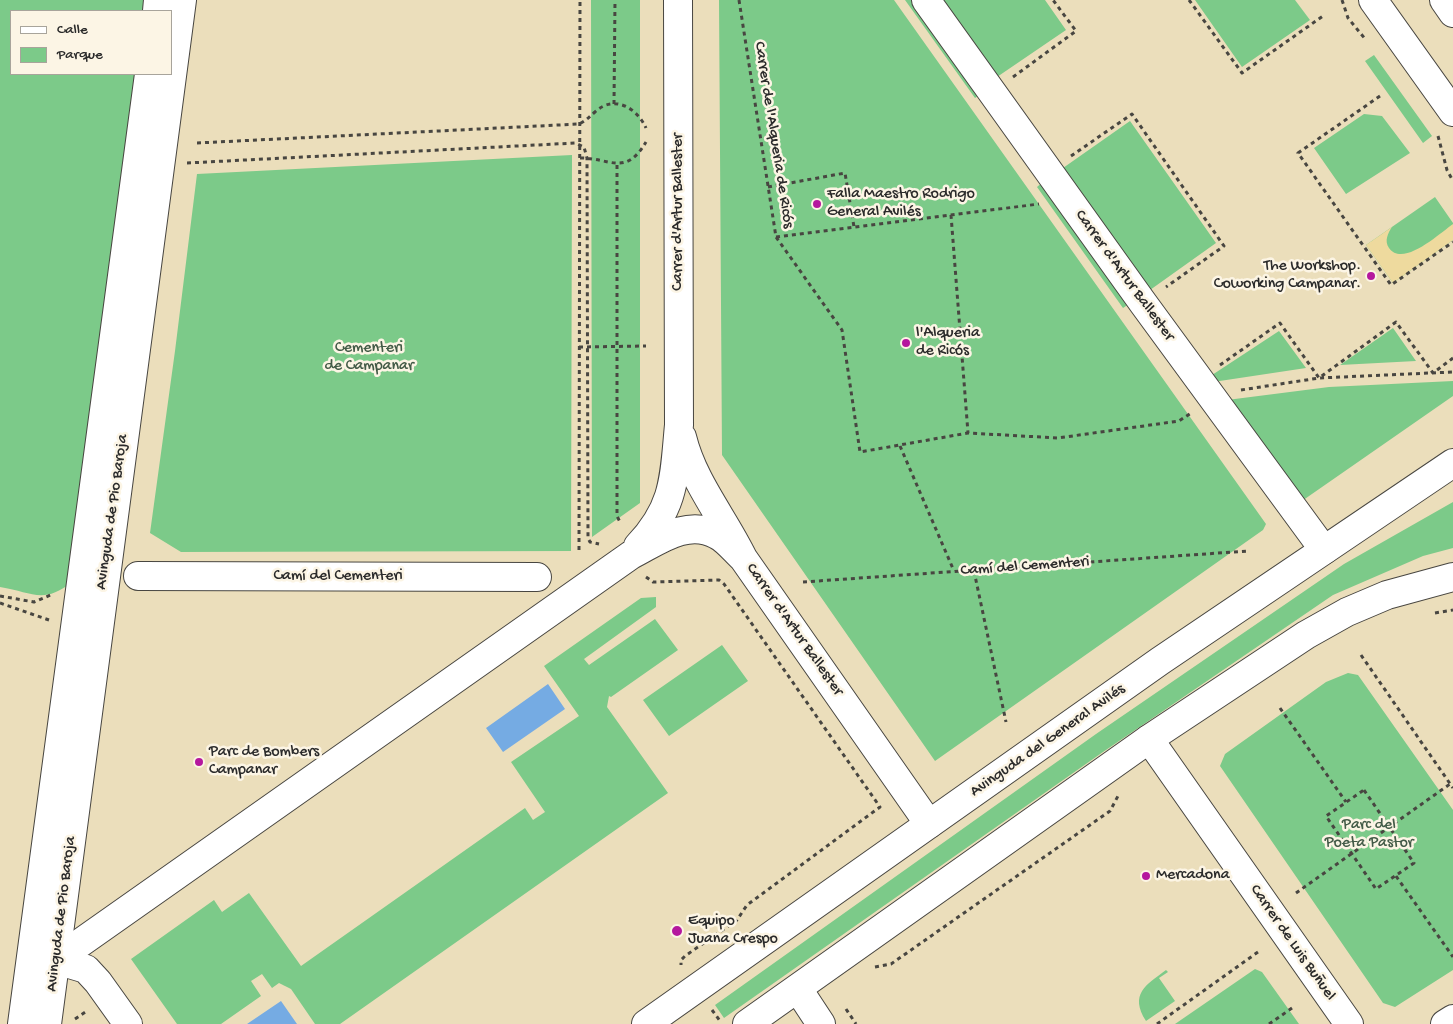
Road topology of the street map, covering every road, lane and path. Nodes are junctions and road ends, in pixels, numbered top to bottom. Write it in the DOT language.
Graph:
graph roads {
  1 [pos="182,0"];
  2 [pos="580,0"];
  3 [pos="614,0"];
  4 [pos="678,0"];
  5 [pos="739,0"];
  6 [pos="926,0"];
  7 [pos="1054,0"];
  8 [pos="1189,0"];
  9 [pos="1373,0"];
  10 [pos="1444,0"];
  11 [pos="1453,13"];
  12 [pos="1323,16"];
  13 [pos="148,75"];
  14 [pos="172,75"];
  15 [pos="172,75"];
  16 [pos="992,92"];
  17 [pos="1380,96"];
  18 [pos="614,104"];
  19 [pos="1453,112"];
  20 [pos="580,124"];
  21 [pos="646,128"];
  22 [pos="646,142"];
  23 [pos="197,143"];
  24 [pos="580,144"];
  25 [pos="1439,144"];
  26 [pos="580,158"];
  27 [pos="587,158"];
  28 [pos="184,163"];
  29 [pos="617,165"];
  30 [pos="1049,172"];
  31 [pos="1453,181"];
  32 [pos="768,187"];
  33 [pos="1043,204"];
  34 [pos="951,215"];
  35 [pos="854,227"];
  36 [pos="776,237"];
  37 [pos="1453,242"];
  38 [pos="1143,303"];
  39 [pos="646,346"];
  40 [pos="579,347"];
  41 [pos="587,347"];
  42 [pos="617,347"];
  43 [pos="1453,358"];
  44 [pos="1453,372"];
  45 [pos="1433,373"];
  46 [pos="1319,378"];
  47 [pos="1206,387"];
  48 [pos="679,425"];
  49 [pos="968,433"];
  50 [pos="900,446"];
  51 [pos="1453,463"];
  52 [pos="620,522"];
  53 [pos="579,550"];
  54 [pos="1248,550"];
  55 [pos="1324,550"];
  56 [pos="631,555"];
  57 [pos="743,558"];
  58 [pos="974,570"];
  59 [pos="954,572"];
  60 [pos="138,576"];
  61 [pos="537,577"];
  62 [pos="1453,577"];
  63 [pos="803,582"];
  64 [pos="59,592"];
  65 [pos="0,596"];
  66 [pos="1453,610"];
  67 [pos="1430,614"];
  68 [pos="1361,655"];
  69 [pos="1280,708"];
  70 [pos="1006,722"];
  71 [pos="1149,739"];
  72 [pos="1450,784"];
  73 [pos="1453,788"];
  74 [pos="1122,789"];
  75 [pos="1346,802"];
  76 [pos="929,824"];
  77 [pos="1390,827"];
  78 [pos="1352,854"];
  79 [pos="1396,876"];
  80 [pos="1296,893"];
  81 [pos="1258,952"];
  82 [pos="1453,958"];
  83 [pos="56,960"];
  84 [pos="871,968"];
  85 [pos="697,988"];
  86 [pos="798,989"];
  87 [pos="1295,1006"];
  88 [pos="1453,1018"];
  89 [pos="764,1019"];
  90 [pos="22,1024"];
  91 [pos="47,1024"];
  92 [pos="128,1024"];
  93 [pos="646,1024"];
  94 [pos="722,1024"];
  95 [pos="820,1024"];
  96 [pos="1157,1024"];
  97 [pos="1269,1024"];
  98 [pos="1349,1024"];
  99 [pos="1445,1024"];
  1 -- 15 [label="main road, Avinguda de Pio Baroja"];
  2 -- 20 [label="path"];
  3 -- 18 [label="path"];
  4 -- 48 [label="main road, Carrer d'Artur Ballester"];
  5 -- 32 [label="path, Carrer de l'Alqueria de Ricós"];
  6 -- 16 [label="main road, Carrer d'Artur Ballester"];
  7 -- 16 [label="path"];
  8 -- 12 [label="path"];
  9 -- 19 [label="main road"];
  10 -- 11 [label="main road"];
  13 -- 90 [label="main road, Avinguda de Pio Baroja"];
  14 -- 83 [label="main road, Avinguda de Pio Baroja"];
  16 -- 30 [label="main road, Carrer d'Artur Ballester"];
  17 -- 37 [label="path"];
  18 -- 20 [label="path"];
  18 -- 21 [label="path"];
  20 -- 23 [label="path"];
  20 -- 24 [label="path"];
  22 -- 29 [label="path"];
  24 -- 26 [label="path"];
  24 -- 27 [label="path"];
  24 -- 28 [label="path"];
  25 -- 31 [label="path"];
  26 -- 27 [label="path"];
  26 -- 40 [label="path"];
  27 -- 29 [label="path"];
  27 -- 41 [label="path"];
  29 -- 42 [label="path"];
  30 -- 38 [label="main road, Carrer d'Artur Ballester"];
  30 -- 38 [label="path"];
  32 -- 35 [label="path"];
  32 -- 36 [label="path, Carrer de l'Alqueria de Ricós"];
  33 -- 34 [label="path"];
  34 -- 35 [label="path"];
  34 -- 49 [label="path"];
  35 -- 36 [label="path"];
  36 -- 50 [label="path, Carrer de l'Alqueria de Ricós"];
  38 -- 47 [label="main road, Carrer d'Artur Ballester"];
  39 -- 42 [label="path"];
  40 -- 41 [label="path"];
  40 -- 53 [label="path"];
  41 -- 42 [label="path"];
  41 -- 56 [label="path"];
  42 -- 52 [label="path"];
  43 -- 45 [label="path"];
  44 -- 45 [label="path"];
  45 -- 46 [label="path"];
  45 -- 46 [label="path"];
  46 -- 47 [label="path"];
  46 -- 47 [label="path, Carrer de l'Alqueria de Ricós"];
  47 -- 49 [label="path, Carrer de l'Alqueria de Ricós"];
  47 -- 55 [label="main road, Carrer d'Artur Ballester"];
  48 -- 56 [label="main road, Carrer d'Artur Ballester"];
  48 -- 57 [label="main road, Carrer d'Artur Ballester"];
  49 -- 50 [label="path, Carrer de l'Alqueria de Ricós"];
  50 -- 59 [label="path"];
  51 -- 55 [label="main road, Avinguda del General Avilés"];
  54 -- 58 [label="path, Camí del Cementeri"];
  55 -- 76 [label="main road, Avinguda del General Avilés"];
  56 -- 57 [label="main road"];
  56 -- 83 [label="main road"];
  56 -- 85 [label="path"];
  57 -- 76 [label="main road, Carrer d'Artur Ballester"];
  58 -- 59 [label="path, Camí del Cementeri"];
  58 -- 70 [label="path"];
  59 -- 63 [label="path, Camí del Cementeri"];
  60 -- 61 [label="main road, Camí del Cementeri"];
  62 -- 71 [label="main road"];
  64 -- 65 [label="path"];
  66 -- 67 [label="path"];
  68 -- 72 [label="path"];
  69 -- 75 [label="path"];
  71 -- 86 [label="main road"];
  71 -- 98 [label="main road, Carrer de Luis Buñuel"];
  72 -- 73 [label="path"];
  72 -- 77 [label="path"];
  74 -- 84 [label="path"];
  75 -- 77 [label="path"];
  75 -- 78 [label="path"];
  76 -- 85 [label="main road, Avinguda del General Avilés"];
  77 -- 78 [label="path"];
  77 -- 79 [label="path"];
  78 -- 79 [label="path"];
  78 -- 80 [label="path"];
  79 -- 82 [label="path"];
  81 -- 96 [label="path"];
  83 -- 91 [label="main road, Avinguda de Pio Baroja"];
  83 -- 92 [label="main road"];
  85 -- 93 [label="main road, Avinguda del General Avilés"];
  85 -- 94 [label="path"];
  86 -- 89 [label="main road"];
  86 -- 95 [label="main road"];
  87 -- 97 [label="path"];
  88 -- 99 [label="main road"];
}
